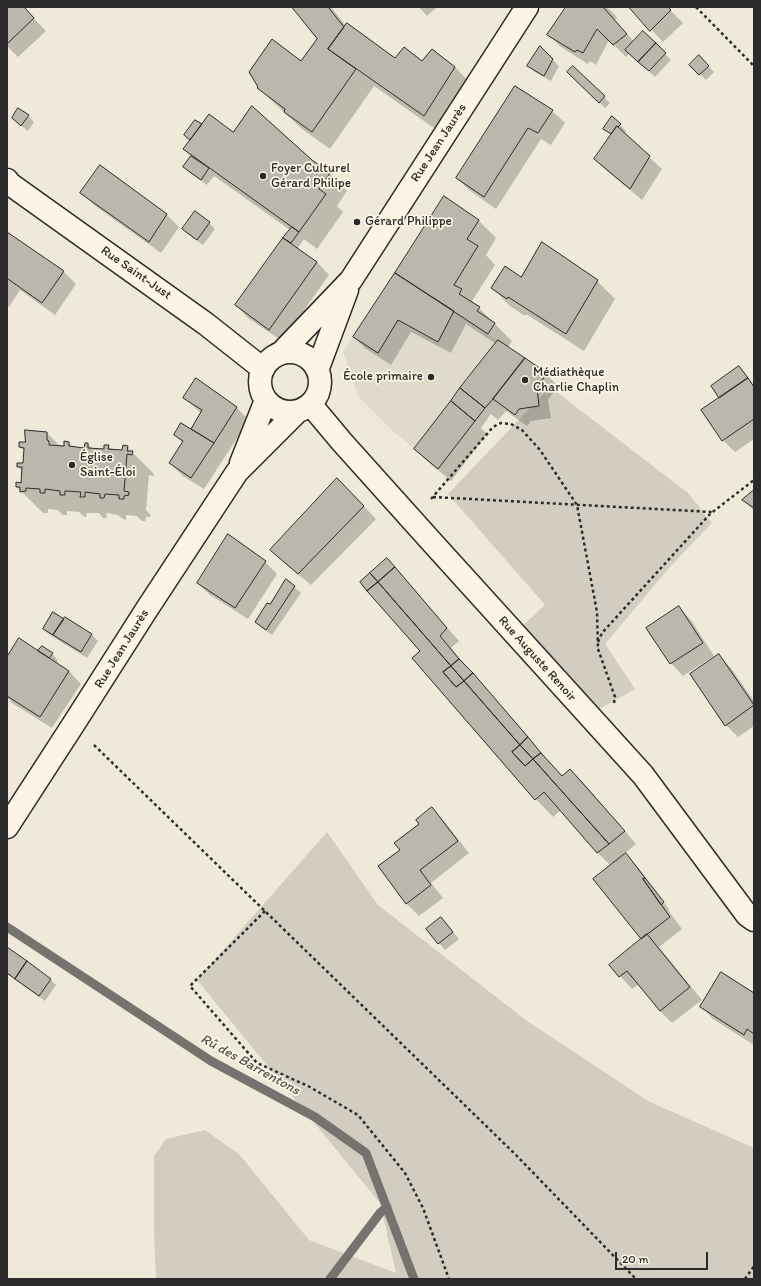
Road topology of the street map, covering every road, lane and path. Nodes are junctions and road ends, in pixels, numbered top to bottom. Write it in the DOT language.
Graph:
graph roads {
  1 [pos="527,7"];
  2 [pos="696,7"];
  3 [pos="754,66"];
  4 [pos="7,180"];
  5 [pos="351,280"];
  6 [pos="282,352"];
  7 [pos="318,368"];
  8 [pos="262,369"];
  9 [pos="266,400"];
  10 [pos="304,408"];
  11 [pos="237,472"];
  12 [pos="754,480"];
  13 [pos="433,496"];
  14 [pos="577,505"];
  15 [pos="712,512"];
  16 [pos="412,520"];
  17 [pos="598,649"];
  18 [pos="74,725"];
  19 [pos="609,738"];
  20 [pos="7,827"];
  21 [pos="265,911"];
  22 [pos="754,920"];
  23 [pos="754,1266"];
  24 [pos="630,1274"];
  25 [pos="449,1279"];
  26 [pos="632,1279"];
  27 [pos="636,1279"];
  28 [pos="745,1279"];
  1 -- 5 [label="main road, Rue Jean Jaurès"];
  2 -- 3 [label="path"];
  4 -- 8 [label="main road, Rue Saint-Just"];
  5 -- 6 [label="main road"];
  5 -- 7 [label="main road"];
  6 -- 7 [label="main road"];
  6 -- 8 [label="main road"];
  7 -- 10 [label="main road"];
  8 -- 9 [label="main road"];
  9 -- 10 [label="main road"];
  9 -- 11 [label="main road"];
  10 -- 11 [label="main road"];
  10 -- 16 [label="main road, Rue Auguste Renoir"];
  11 -- 18 [label="main road, Rue Jean Jaurès"];
  12 -- 15 [label="path"];
  13 -- 14 [label="path"];
  13 -- 14 [label="path"];
  13 -- 16 [label="path"];
  14 -- 15 [label="path"];
  14 -- 17 [label="path"];
  15 -- 17 [label="path"];
  16 -- 19 [label="main road, Rue Auguste Renoir"];
  17 -- 19 [label="path"];
  18 -- 20 [label="main road, Rue Jean Jaurès"];
  18 -- 21 [label="path"];
  19 -- 22 [label="main road, Rue Auguste Renoir"];
  21 -- 24 [label="path"];
  21 -- 25 [label="path"];
  23 -- 28 [label="path"];
  24 -- 26 [label="path"];
  24 -- 27 [label="path"];
}
